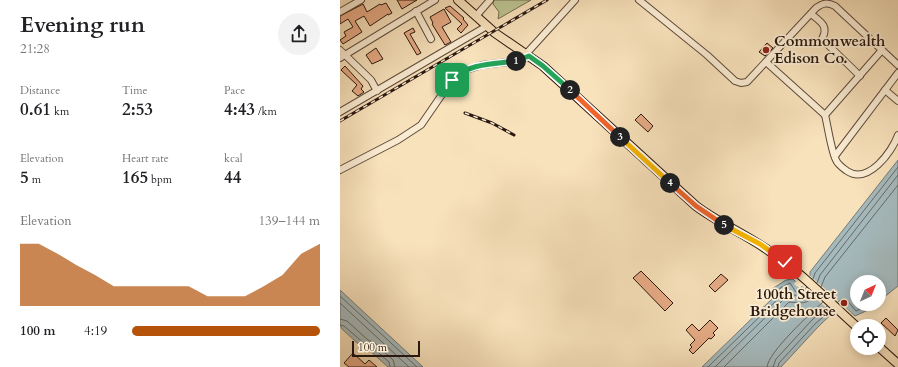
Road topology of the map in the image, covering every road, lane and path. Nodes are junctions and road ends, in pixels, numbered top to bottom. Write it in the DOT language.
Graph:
graph roads {
  1 [pos="361,0"];
  2 [pos="435,0"];
  3 [pos="458,0"];
  4 [pos="490,0"];
  5 [pos="576,0"];
  6 [pos="639,0"];
  7 [pos="416,11"];
  8 [pos="340,12"];
  9 [pos="811,14"];
  10 [pos="476,16"];
  11 [pos="487,26"];
  12 [pos="431,39"];
  13 [pos="882,50"];
  14 [pos="342,54"];
  15 [pos="528,55"];
  16 [pos="766,62"];
  17 [pos="898,65"];
  18 [pos="898,73"];
  19 [pos="860,76"];
  20 [pos="885,90"];
  21 [pos="378,91"];
  22 [pos="898,101"];
  23 [pos="340,112"];
  24 [pos="825,115"];
  25 [pos="898,135"];
  26 [pos="835,156"];
  27 [pos="340,170"];
  28 [pos="850,321"];
  29 [pos="886,353"];
  30 [pos="898,364"];
  1 -- 8 [label="street"];
  2 -- 7 [label="street"];
  3 -- 10 [label="main road"];
  4 -- 10 [label="street"];
  5 -- 15 [label="street"];
  6 -- 16 [label="street"];
  7 -- 12 [label="street"];
  7 -- 14 [label="street"];
  9 -- 13 [label="street"];
  9 -- 16 [label="street"];
  9 -- 19 [label="street"];
  10 -- 11 [label="main road"];
  11 -- 15 [label="main road"];
  11 -- 21 [label="street"];
  13 -- 17 [label="street"];
  13 -- 19 [label="street"];
  14 -- 21 [label="street"];
  15 -- 27 [label="street"];
  15 -- 28 [label="main road"];
  16 -- 24 [label="street"];
  18 -- 20 [label="street"];
  19 -- 24 [label="street"];
  20 -- 22 [label="street"];
  20 -- 26 [label="street"];
  21 -- 23 [label="street"];
  24 -- 26 [label="street"];
  25 -- 26 [label="street"];
  29 -- 30 [label="main road"];
}
